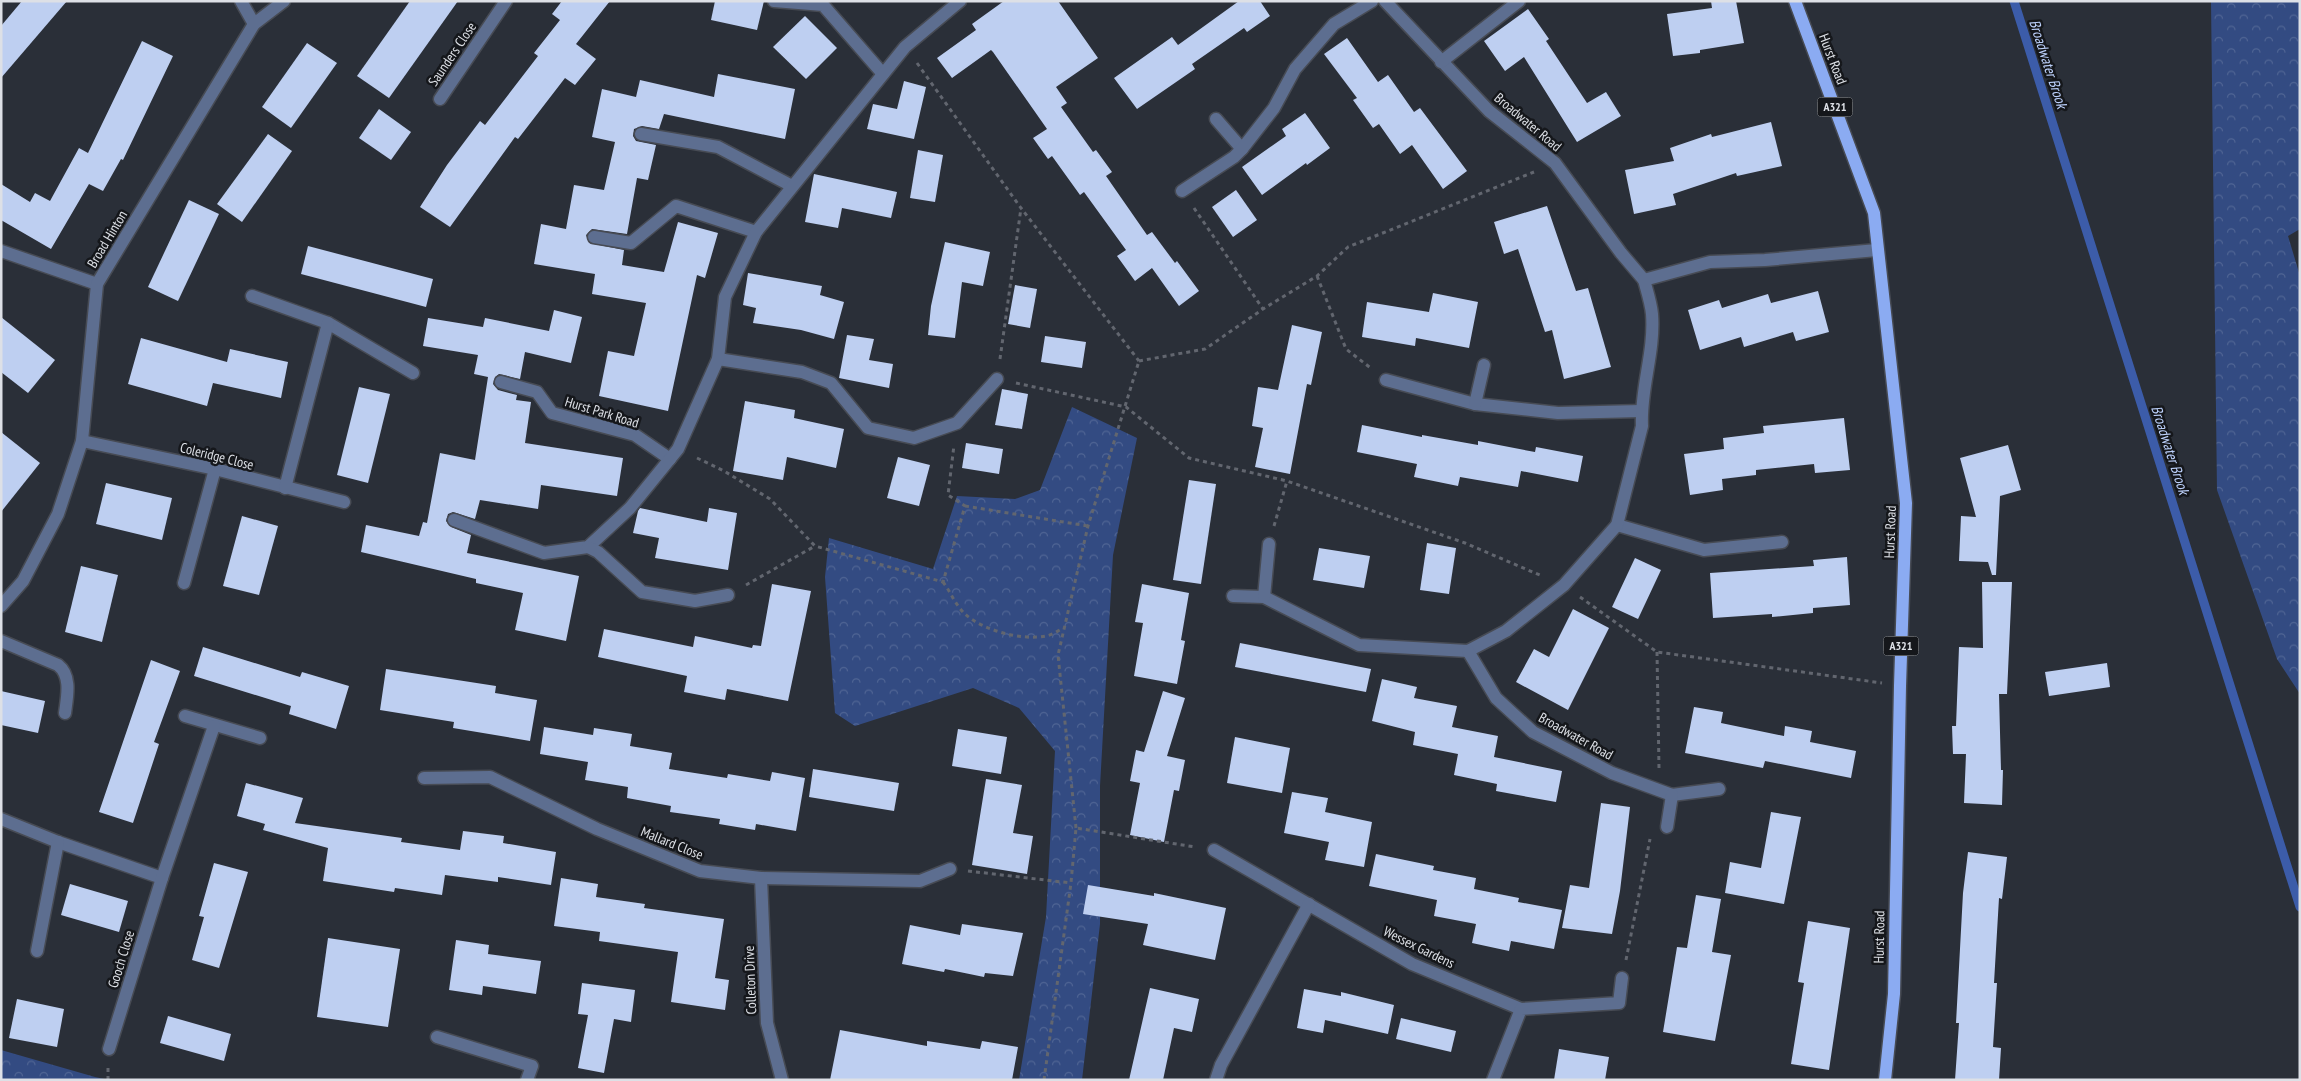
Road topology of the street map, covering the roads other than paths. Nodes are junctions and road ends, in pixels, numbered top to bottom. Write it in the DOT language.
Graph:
graph roads {
  1 [pos="241,1"];
  2 [pos="284,1"];
  3 [pos="506,1"];
  4 [pos="774,1"];
  5 [pos="960,1"];
  6 [pos="1372,1"];
  7 [pos="1385,1"];
  8 [pos="1519,1"];
  9 [pos="1795,1"];
  10 [pos="254,24"];
  11 [pos="1441,62"];
  12 [pos="883,74"];
  13 [pos="440,99"];
  14 [pos="1216,119"];
  15 [pos="641,134"];
  16 [pos="1242,149"];
  17 [pos="792,186"];
  18 [pos="1182,191"];
  19 [pos="756,232"];
  20 [pos="594,237"];
  21 [pos="1877,250"];
  22 [pos="1,251"];
  23 [pos="1644,280"];
  24 [pos="97,284"];
  25 [pos="252,296"];
  26 [pos="328,323"];
  27 [pos="718,359"];
  28 [pos="1484,365"];
  29 [pos="413,373"];
  30 [pos="998,379"];
  31 [pos="1386,380"];
  32 [pos="501,382"];
  33 [pos="1475,404"];
  34 [pos="1641,411"];
  35 [pos="82,441"];
  36 [pos="674,454"];
  37 [pos="215,469"];
  38 [pos="284,488"];
  39 [pos="344,502"];
  40 [pos="454,520"];
  41 [pos="1617,526"];
  42 [pos="1782,542"];
  43 [pos="1269,544"];
  44 [pos="588,547"];
  45 [pos="184,583"];
  46 [pos="728,595"];
  47 [pos="1232,596"];
  48 [pos="1264,598"];
  49 [pos="1,606"];
  50 [pos="1,641"];
  51 [pos="1468,651"];
  52 [pos="65,713"];
  53 [pos="185,716"];
  54 [pos="214,726"];
  55 [pos="260,738"];
  56 [pos="424,778"];
  57 [pos="1719,789"];
  58 [pos="1672,796"];
  59 [pos="1,820"];
  60 [pos="1667,826"];
  61 [pos="58,842"];
  62 [pos="1214,850"];
  63 [pos="950,869"];
  64 [pos="162,878"];
  65 [pos="761,878"];
  66 [pos="1308,904"];
  67 [pos="37,951"];
  68 [pos="1622,978"];
  69 [pos="1521,1009"];
  70 [pos="437,1037"];
  71 [pos="109,1050"];
  72 [pos="527,1080"];
  73 [pos="782,1080"];
  74 [pos="1216,1080"];
  75 [pos="1493,1080"];
  76 [pos="1885,1080"];
  1 -- 10 [label="street"];
  2 -- 10 [label="street, Broad Hinton"];
  3 -- 13 [label="street, Saunders Close"];
  4 -- 12 [label="street"];
  5 -- 12 [label="street"];
  6 -- 16 [label="street"];
  7 -- 11 [label="street, Broadwater Road"];
  8 -- 11 [label="street"];
  9 -- 21 [label="main road, Hurst Road / A321"];
  10 -- 24 [label="street, Broad Hinton"];
  11 -- 23 [label="street, Broadwater Road"];
  12 -- 17 [label="street"];
  14 -- 16 [label="street"];
  15 -- 17 [label="street"];
  16 -- 18 [label="street"];
  17 -- 19 [label="street"];
  19 -- 20 [label="street"];
  19 -- 27 [label="street"];
  21 -- 23 [label="street"];
  21 -- 76 [label="main road, Hurst Road / A321"];
  22 -- 24 [label="street"];
  23 -- 34 [label="street, Broadwater Road"];
  24 -- 35 [label="street, Broad Hinton"];
  25 -- 26 [label="street"];
  26 -- 29 [label="street"];
  26 -- 38 [label="street"];
  27 -- 30 [label="street"];
  27 -- 36 [label="street"];
  28 -- 33 [label="street"];
  31 -- 33 [label="street"];
  32 -- 36 [label="street, Hurst Park Road"];
  33 -- 34 [label="street"];
  34 -- 41 [label="street, Broadwater Road"];
  35 -- 37 [label="street, Coleridge Close"];
  35 -- 49 [label="street, Broad Hinton"];
  36 -- 44 [label="street"];
  37 -- 38 [label="street, Coleridge Close"];
  37 -- 45 [label="street"];
  38 -- 39 [label="street, Coleridge Close"];
  40 -- 44 [label="street"];
  41 -- 42 [label="street"];
  41 -- 51 [label="street, Broadwater Road"];
  43 -- 48 [label="street"];
  44 -- 46 [label="street"];
  47 -- 48 [label="street"];
  48 -- 51 [label="street"];
  50 -- 52 [label="street"];
  51 -- 58 [label="street, Broadwater Road"];
  53 -- 54 [label="street"];
  54 -- 55 [label="street"];
  54 -- 64 [label="street, Gooch Close"];
  56 -- 65 [label="street, Mallard Close"];
  57 -- 58 [label="street, Broadwater Road"];
  58 -- 60 [label="street"];
  59 -- 61 [label="street"];
  61 -- 64 [label="street"];
  61 -- 67 [label="street"];
  62 -- 66 [label="street, Wessex Gardens"];
  63 -- 65 [label="street, Mallard Close"];
  64 -- 71 [label="street, Gooch Close"];
  65 -- 73 [label="street, Colleton Drive"];
  66 -- 69 [label="street, Wessex Gardens"];
  66 -- 74 [label="street"];
  68 -- 69 [label="street, Wessex Gardens"];
  69 -- 75 [label="street"];
  70 -- 72 [label="street"];
}
